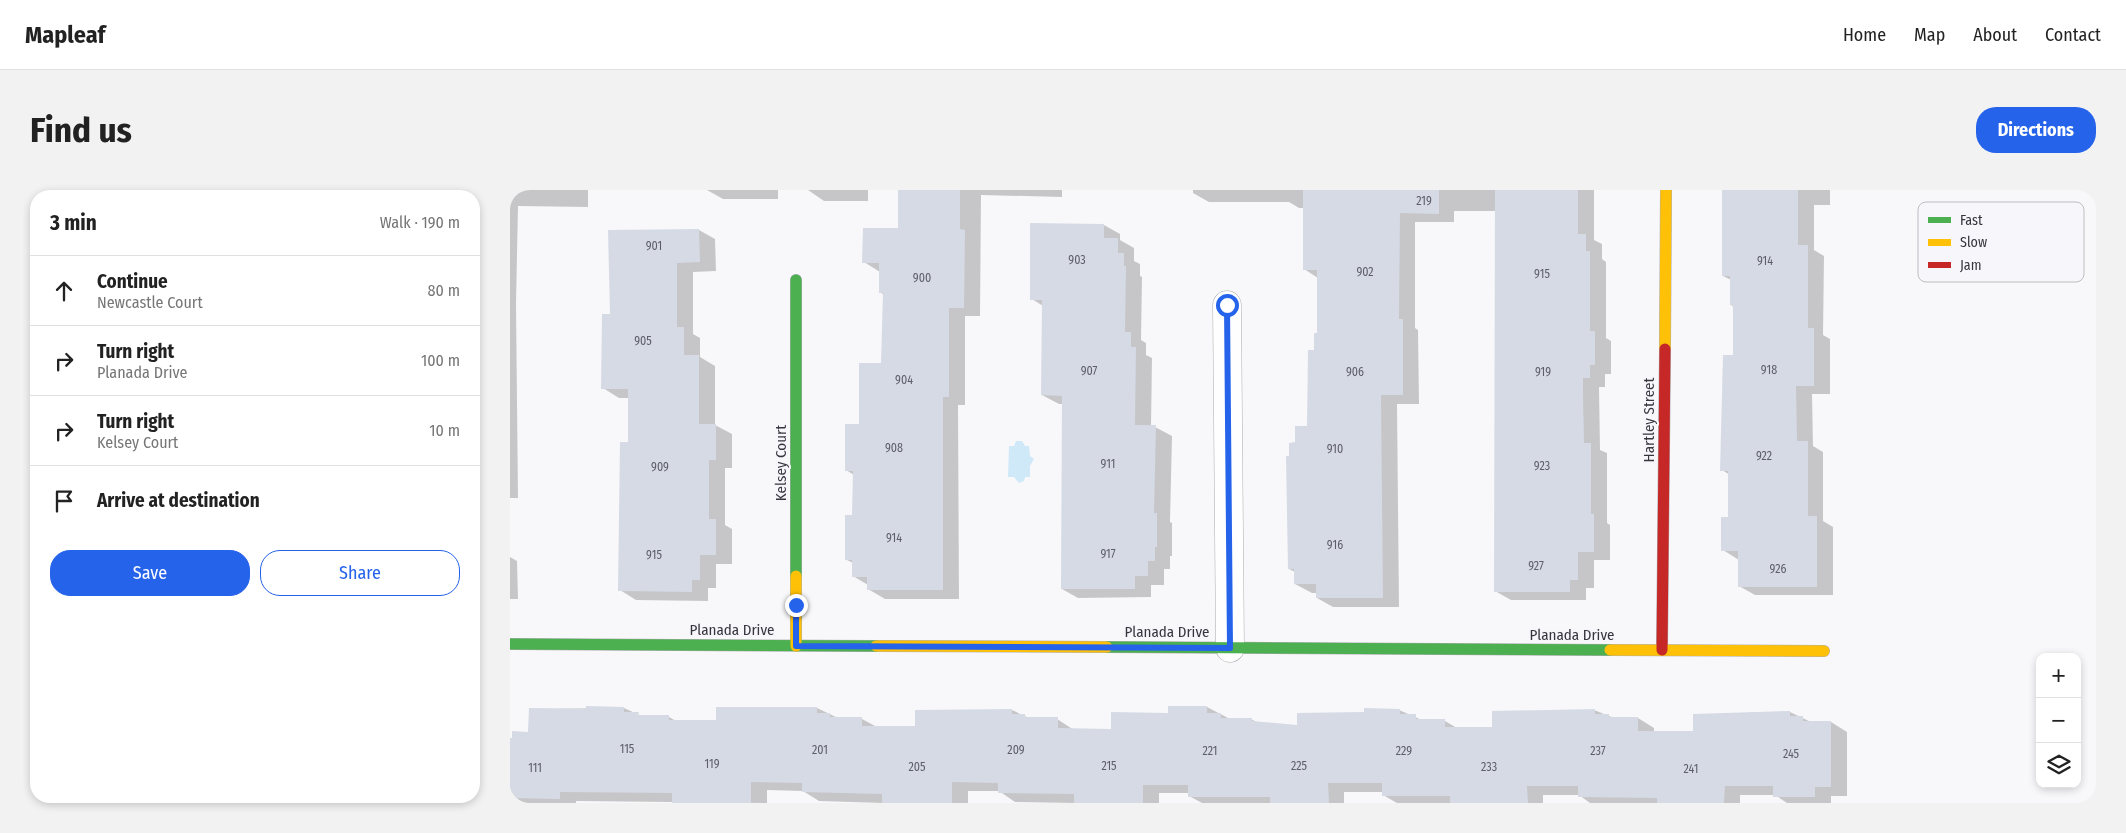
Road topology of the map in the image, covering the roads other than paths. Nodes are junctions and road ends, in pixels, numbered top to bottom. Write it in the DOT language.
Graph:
graph roads {
  1 [pos="1666,190"];
  2 [pos="796,280"];
  3 [pos="1227,305"];
  4 [pos="510,644"];
  5 [pos="796,646"];
  6 [pos="1230,648"];
  7 [pos="1662,650"];
  8 [pos="1824,651"];
  1 -- 7 [label="street, Hartley Street"];
  2 -- 5 [label="street, Kelsey Court"];
  3 -- 6 [label="street"];
  4 -- 5 [label="street, Planada Drive"];
  5 -- 6 [label="street, Planada Drive"];
  6 -- 7 [label="street, Planada Drive"];
  7 -- 8 [label="street, Planada Drive"];
}
